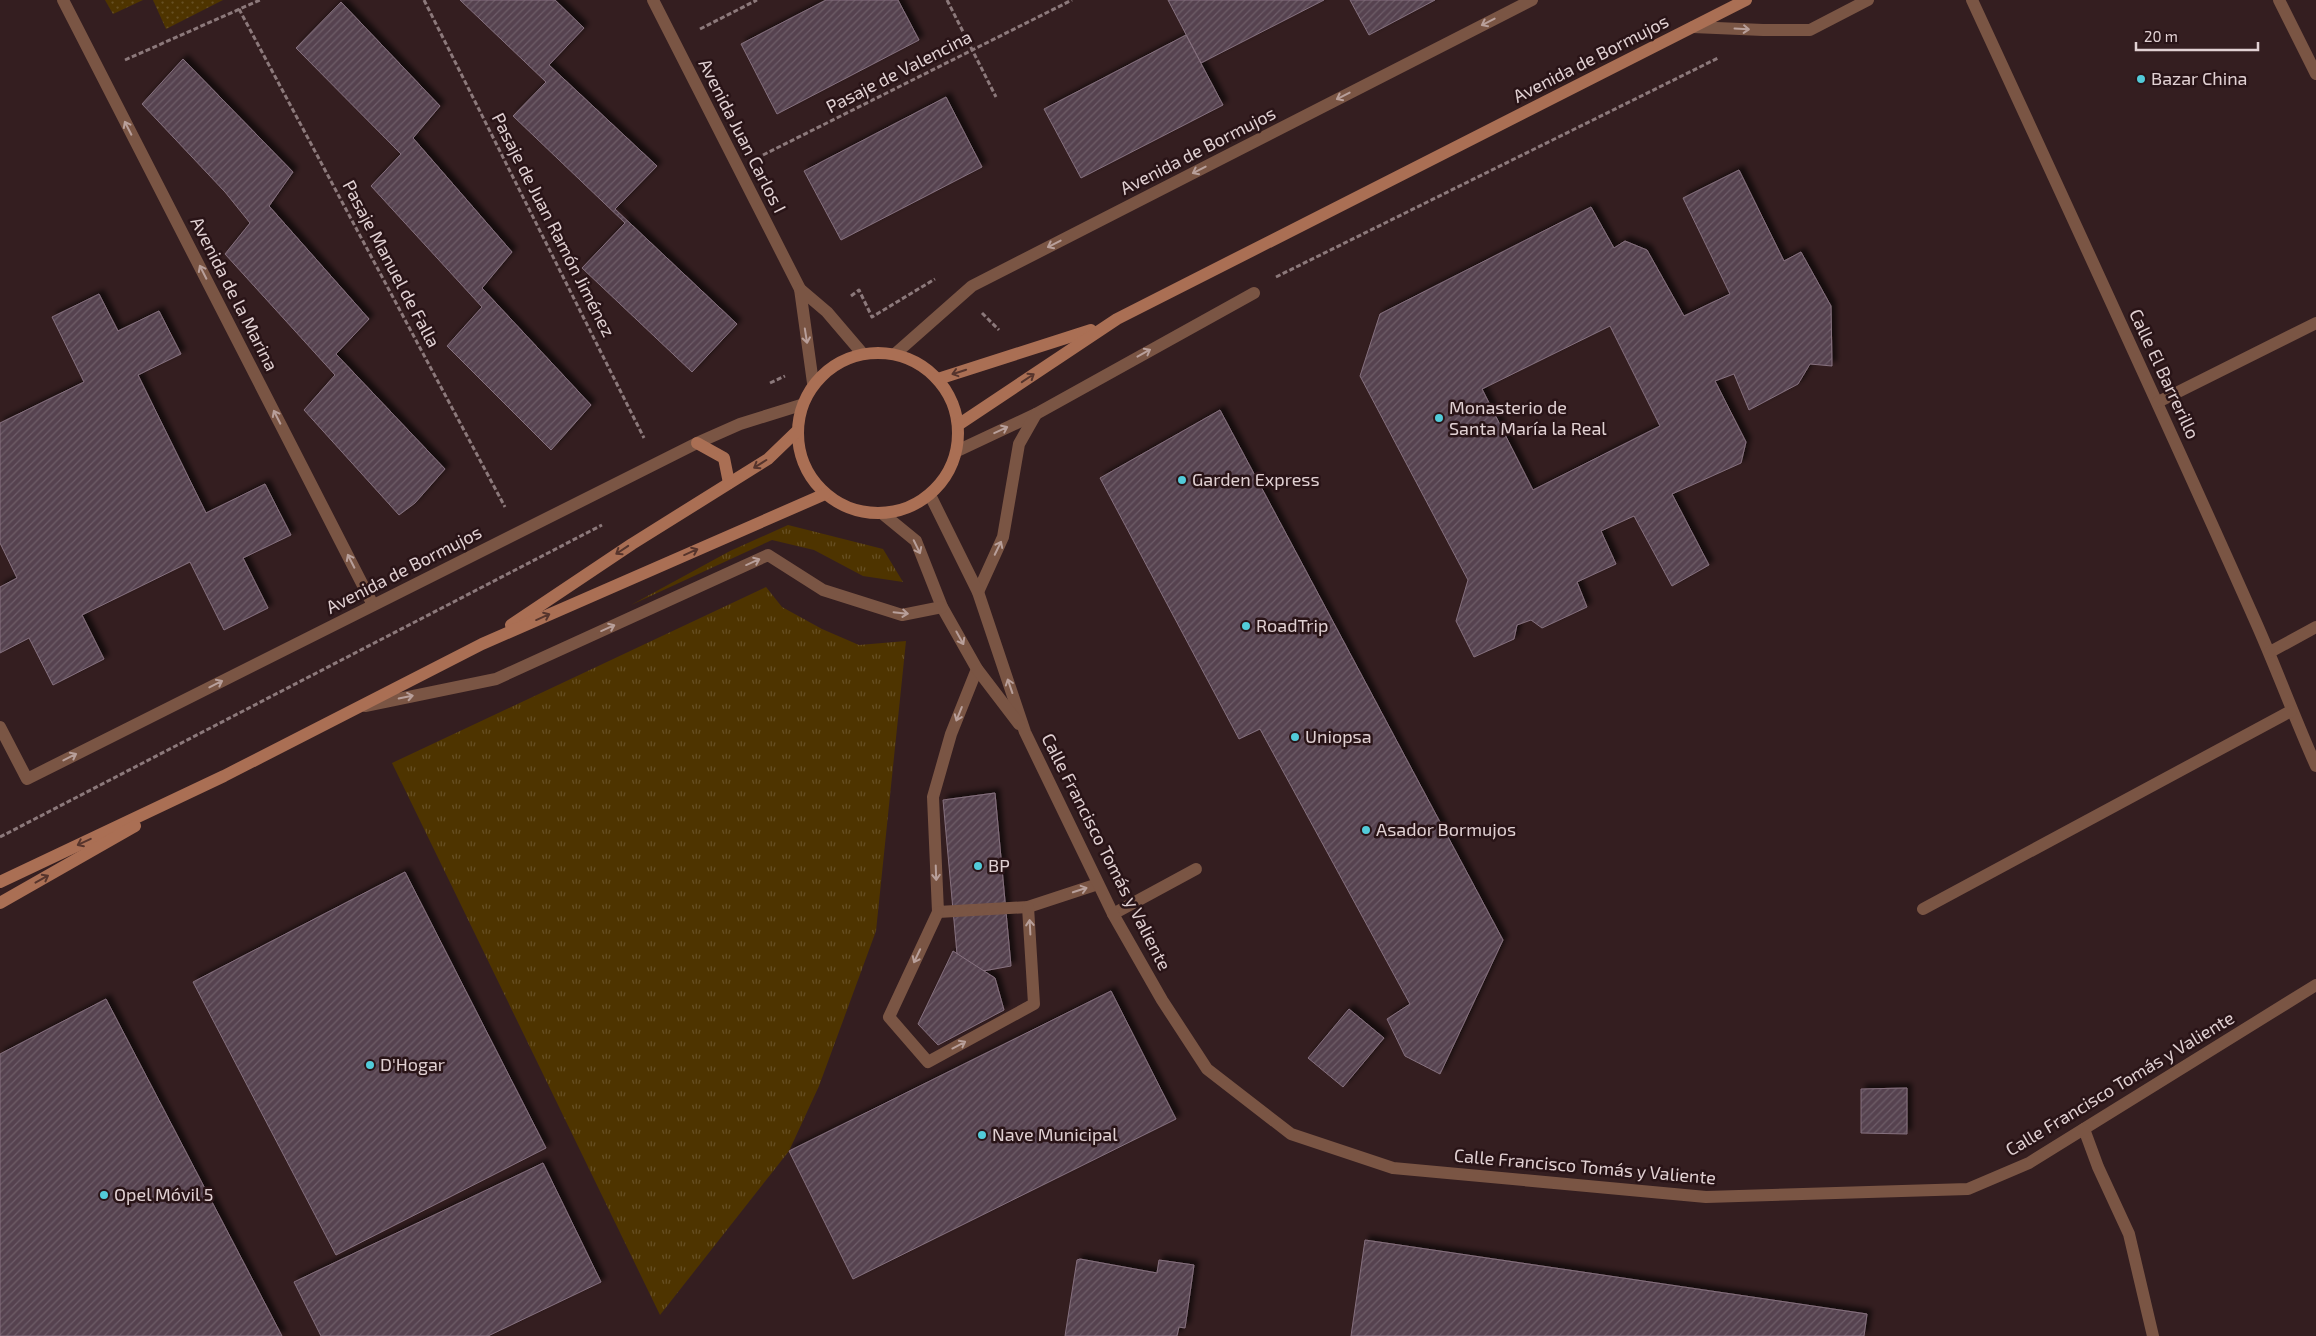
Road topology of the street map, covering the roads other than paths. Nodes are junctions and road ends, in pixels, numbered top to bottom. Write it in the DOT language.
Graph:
graph roads {
  1 [pos="63,0"];
  2 [pos="653,0"];
  3 [pos="1532,0"];
  4 [pos="1746,0"];
  5 [pos="1868,0"];
  6 [pos="1972,0"];
  7 [pos="2279,0"];
  8 [pos="1693,27"];
  9 [pos="2316,74"];
  10 [pos="800,288"];
  11 [pos="1254,292"];
  12 [pos="2316,323"];
  13 [pos="1105,326"];
  14 [pos="862,353"];
  15 [pos="895,354"];
  16 [pos="938,379"];
  17 [pos="813,383"];
  18 [pos="2158,402"];
  19 [pos="801,404"];
  20 [pos="1036,414"];
  21 [pos="958,425"];
  22 [pos="796,432"];
  23 [pos="697,443"];
  24 [pos="957,451"];
  25 [pos="729,483"];
  26 [pos="825,494"];
  27 [pos="930,495"];
  28 [pos="883,514"];
  29 [pos="978,592"];
  30 [pos="373,605"];
  31 [pos="942,607"];
  32 [pos="2316,627"];
  33 [pos="482,644"];
  34 [pos="2270,652"];
  35 [pos="977,669"];
  36 [pos="358,707"];
  37 [pos="2291,711"];
  38 [pos="0,726"];
  39 [pos="1025,732"];
  40 [pos="2316,766"];
  41 [pos="224,776"];
  42 [pos="1196,869"];
  43 [pos="0,882"];
  44 [pos="1098,884"];
  45 [pos="0,903"];
  46 [pos="1028,907"];
  47 [pos="1923,909"];
  48 [pos="938,912"];
  49 [pos="1113,914"];
  50 [pos="2316,985"];
  51 [pos="2084,1129"];
  52 [pos="2153,1336"];
  30 -- 1 [label="street, Avenida de la Marina, one-way"];
  2 -- 10 [label="street, Avenida Juan Carlos I"];
  3 -- 15 [label="street, Avenida de Bormujos, one-way"];
  4 -- 8 [label="main road, Avenida de Bormujos"];
  8 -- 5 [label="street, one-way"];
  6 -- 18 [label="street, Calle El Barrerillo"];
  7 -- 9 [label="street"];
  8 -- 13 [label="main road, Avenida de Bormujos"];
  10 -- 14 [label="street, Avenida Juan Carlos I"];
  10 -- 17 [label="street, Avenida Juan Carlos I, one-way"];
  20 -- 11 [label="street, one-way"];
  12 -- 18 [label="street"];
  13 -- 16 [label="main road, Avenida de Bormujos, one-way"];
  21 -- 13 [label="main road, Avenida de Bormujos, one-way"];
  14 -- 15 [label="main road"];
  14 -- 17 [label="main road"];
  15 -- 16 [label="main road"];
  16 -- 21 [label="main road"];
  17 -- 19 [label="main road"];
  18 -- 34 [label="street, Calle El Barrerillo"];
  19 -- 22 [label="main road"];
  19 -- 23 [label="street, Avenida de Bormujos"];
  24 -- 20 [label="street, one-way"];
  29 -- 20 [label="street, one-way"];
  21 -- 24 [label="main road"];
  22 -- 25 [label="main road, one-way"];
  22 -- 26 [label="main road"];
  23 -- 25 [label="main road"];
  23 -- 30 [label="street, Avenida de Bormujos"];
  24 -- 27 [label="main road"];
  25 -- 33 [label="main road, one-way"];
  26 -- 28 [label="main road"];
  33 -- 26 [label="main road, one-way"];
  27 -- 28 [label="main road"];
  27 -- 29 [label="street, Calle Francisco Tomás y Valiente"];
  28 -- 31 [label="street, Calle Francisco Tomás y Valiente, one-way"];
  39 -- 29 [label="street, Calle Francisco Tomás y Valiente, one-way"];
  38 -- 30 [label="street, Avenida de Bormujos, one-way"];
  31 -- 35 [label="street, Calle Francisco Tomás y Valiente, one-way"];
  36 -- 31 [label="street, one-way"];
  32 -- 34 [label="street"];
  33 -- 36 [label="main road"];
  34 -- 37 [label="street, Calle El Barrerillo"];
  35 -- 39 [label="street, Calle Francisco Tomás y Valiente"];
  35 -- 48 [label="street, one-way"];
  36 -- 41 [label="main road"];
  37 -- 40 [label="street, Calle El Barrerillo"];
  37 -- 47 [label="street"];
  39 -- 44 [label="street, Calle Francisco Tomás y Valiente"];
  41 -- 43 [label="main road, one-way"];
  45 -- 41 [label="main road, one-way"];
  42 -- 49 [label="street"];
  46 -- 44 [label="street, one-way"];
  44 -- 49 [label="street, Calle Francisco Tomás y Valiente"];
  46 -- 48 [label="street"];
  48 -- 46 [label="street, one-way"];
  49 -- 51 [label="street, Calle Francisco Tomás y Valiente"];
  50 -- 51 [label="street, Calle Francisco Tomás y Valiente"];
  51 -- 52 [label="street"];
}
